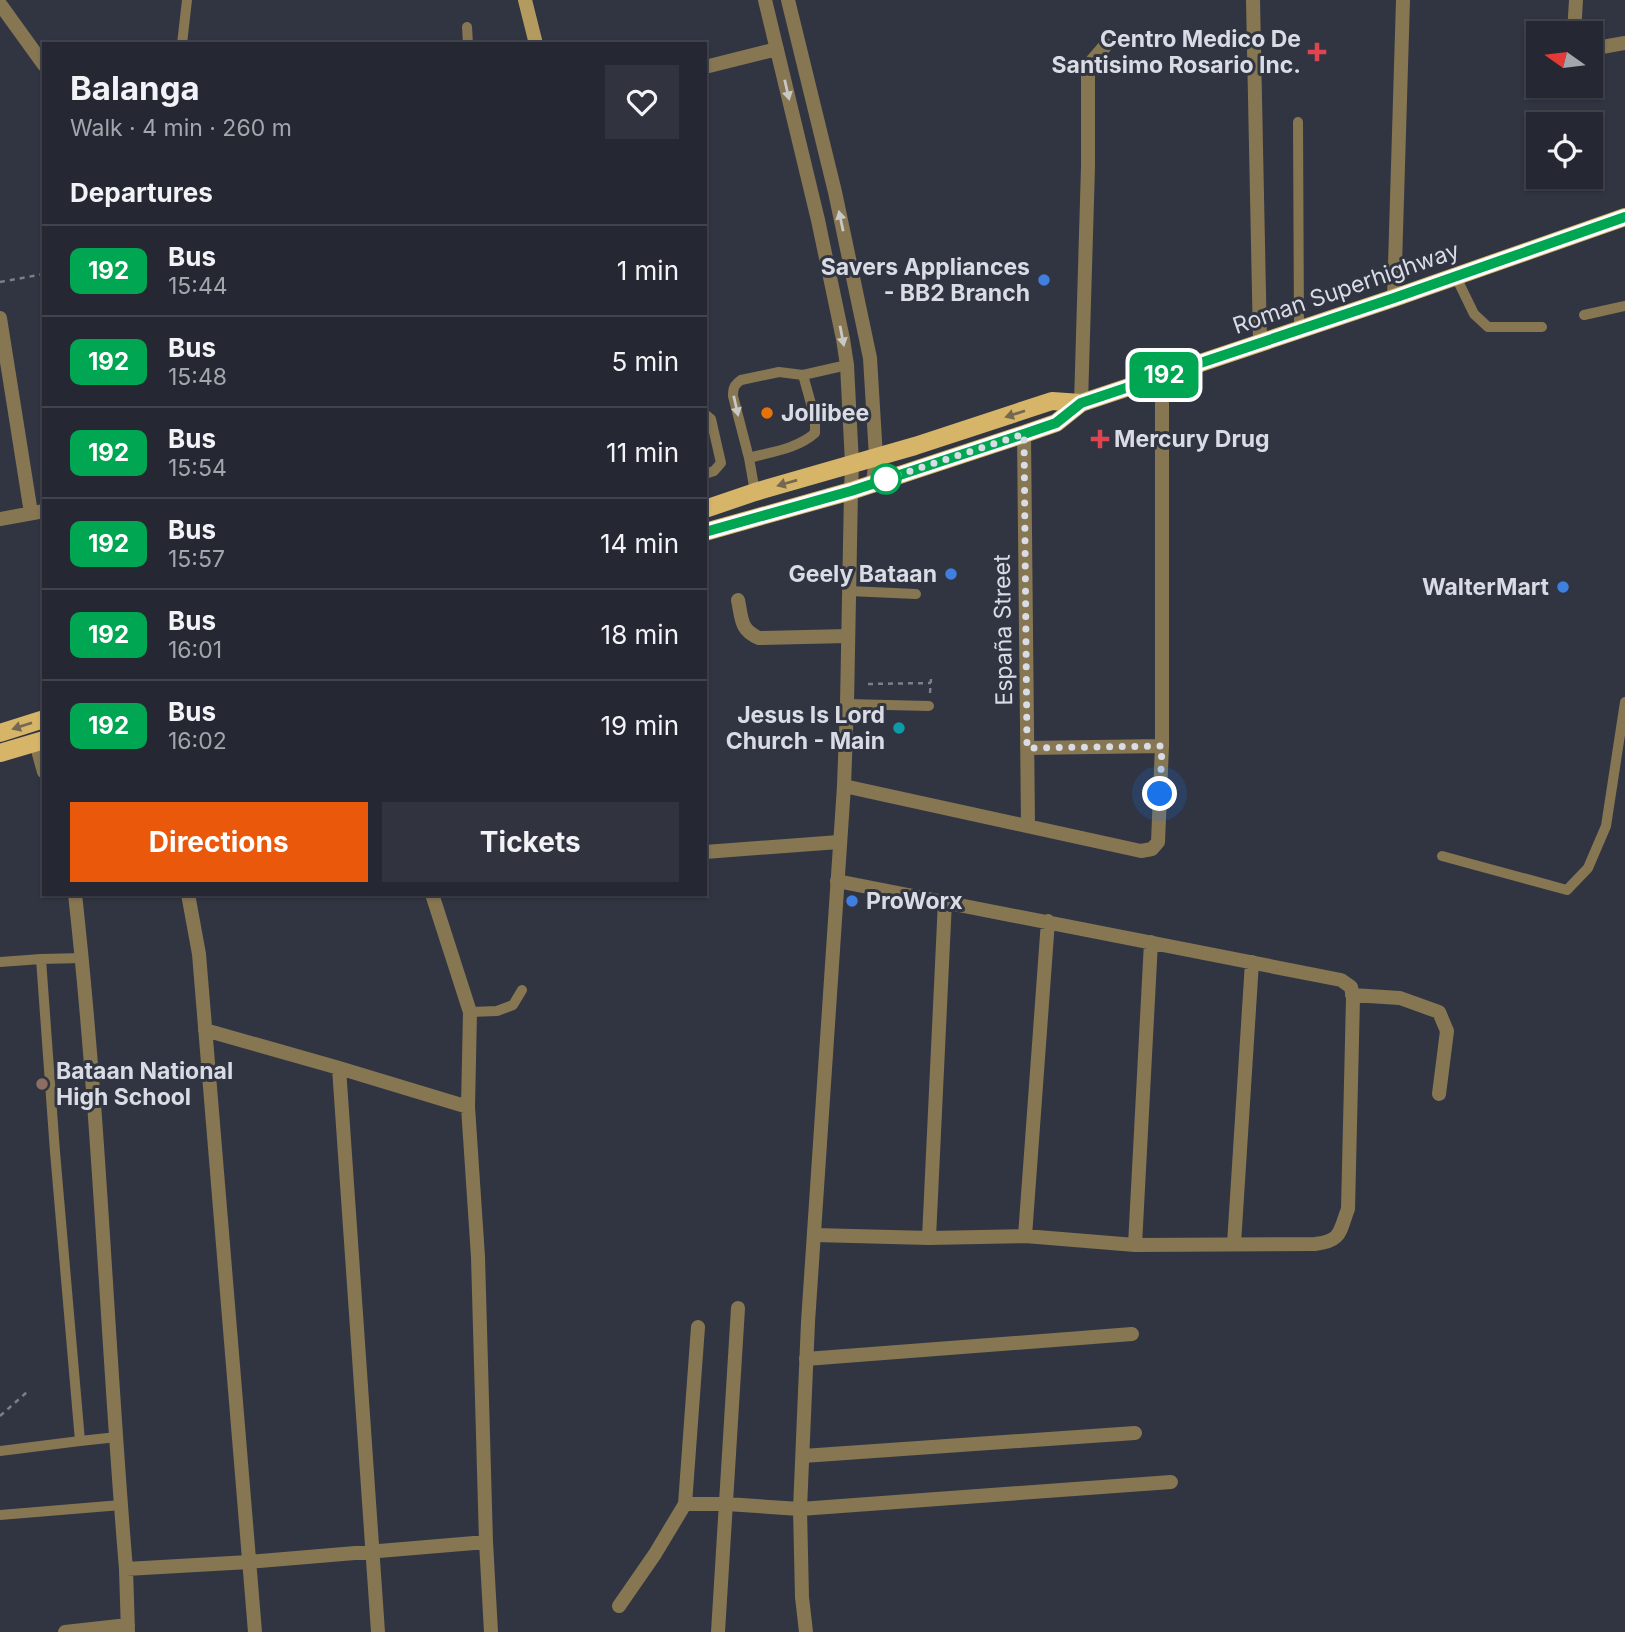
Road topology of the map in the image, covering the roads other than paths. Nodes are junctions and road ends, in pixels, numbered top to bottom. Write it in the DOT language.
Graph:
graph roads {
  1 [pos="187,0"];
  2 [pos="526,0"];
  3 [pos="765,0"];
  4 [pos="788,0"];
  5 [pos="1253,0"];
  6 [pos="1404,0"];
  7 [pos="1576,0"];
  8 [pos="0,4"];
  9 [pos="1575,21"];
  10 [pos="467,27"];
  11 [pos="182,42"];
  12 [pos="468,42"];
  13 [pos="536,42"];
  14 [pos="1625,43"];
  15 [pos="1107,45"];
  16 [pos="1603,47"];
  17 [pos="777,49"];
  18 [pos="42,62"];
  19 [pos="707,66"];
  20 [pos="1298,122"];
  21 [pos="1625,217"];
  22 [pos="1456,276"];
  23 [pos="1394,298"];
  24 [pos="1625,306"];
  25 [pos="1584,315"];
  26 [pos="0,318"];
  27 [pos="1542,327"];
  28 [pos="1299,330"];
  29 [pos="1260,342"];
  30 [pos="870,358"];
  31 [pos="847,365"];
  32 [pos="803,375"];
  33 [pos="1162,376"];
  34 [pos="1081,403"];
  35 [pos="707,416"];
  36 [pos="1024,434"];
  37 [pos="876,457"];
  38 [pos="748,458"];
  39 [pos="852,464"];
  40 [pos="707,473"];
  41 [pos="873,483"];
  42 [pos="851,491"];
  43 [pos="755,492"];
  44 [pos="707,508"];
  45 [pos="38,512"];
  46 [pos="0,519"];
  47 [pos="707,531"];
  48 [pos="849,591"];
  49 [pos="916,594"];
  50 [pos="738,600"];
  51 [pos="848,636"];
  52 [pos="1625,702"];
  53 [pos="847,704"];
  54 [pos="929,706"];
  55 [pos="1624,719"];
  56 [pos="42,720"];
  57 [pos="0,733"];
  58 [pos="40,741"];
  59 [pos="1162,746"];
  60 [pos="1027,748"];
  61 [pos="0,753"];
  62 [pos="844,786"];
  63 [pos="1028,825"];
  64 [pos="839,842"];
  65 [pos="707,852"];
  66 [pos="1442,856"];
  67 [pos="837,881"];
  68 [pos="75,896"];
  69 [pos="188,896"];
  70 [pos="433,896"];
  71 [pos="945,901"];
  72 [pos="1048,921"];
  73 [pos="1151,942"];
  74 [pos="82,958"];
  75 [pos="41,959"];
  76 [pos="0,962"];
  77 [pos="1252,962"];
  78 [pos="522,990"];
  79 [pos="1352,995"];
  80 [pos="470,1012"];
  81 [pos="205,1030"];
  82 [pos="339,1068"];
  83 [pos="1439,1094"];
  84 [pos="468,1107"];
  85 [pos="814,1235"];
  86 [pos="1025,1236"];
  87 [pos="929,1238"];
  88 [pos="1234,1244"];
  89 [pos="1135,1245"];
  90 [pos="738,1308"];
  91 [pos="698,1327"];
  92 [pos="1132,1334"];
  93 [pos="806,1359"];
  94 [pos="1135,1433"];
  95 [pos="117,1437"];
  96 [pos="80,1441"];
  97 [pos="0,1451"];
  98 [pos="803,1456"];
  99 [pos="1171,1482"];
  100 [pos="685,1504"];
  101 [pos="727,1504"];
  102 [pos="121,1505"];
  103 [pos="800,1509"];
  104 [pos="0,1515"];
  105 [pos="486,1542"];
  106 [pos="372,1552"];
  107 [pos="249,1562"];
  108 [pos="126,1569"];
  109 [pos="619,1606"];
  110 [pos="128,1629"];
  111 [pos="65,1632"];
  112 [pos="255,1632"];
  113 [pos="378,1632"];
  114 [pos="491,1632"];
  115 [pos="718,1632"];
  116 [pos="806,1632"];
  1 -- 11 [label="lane"];
  2 -- 13 [label="main road"];
  3 -- 17 [label="street"];
  30 -- 4 [label="street, one-way"];
  5 -- 29 [label="street"];
  6 -- 23 [label="street"];
  7 -- 9 [label="street"];
  8 -- 18 [label="street"];
  10 -- 12 [label="lane"];
  14 -- 16 [label="street"];
  15 -- 34 [label="street"];
  17 -- 19 [label="street"];
  17 -- 31 [label="street, one-way"];
  20 -- 28 [label="lane"];
  21 -- 22 [label="main road, Roman Superhighway"];
  22 -- 23 [label="main road, Roman Superhighway"];
  22 -- 27 [label="lane"];
  23 -- 28 [label="main road, Roman Superhighway"];
  24 -- 25 [label="lane"];
  26 -- 45 [label="street"];
  28 -- 29 [label="main road, Roman Superhighway"];
  29 -- 33 [label="main road, Roman Superhighway"];
  30 -- 31 [label="street"];
  30 -- 37 [label="street"];
  31 -- 32 [label="lane"];
  31 -- 39 [label="street"];
  32 -- 38 [label="lane"];
  32 -- 38 [label="lane, one-way"];
  33 -- 34 [label="main road, Roman Superhighway"];
  33 -- 59 [label="street"];
  34 -- 36 [label="main road, Roman Superhighway"];
  34 -- 37 [label="main road, Roman Superhighway, one-way"];
  35 -- 40 [label="lane"];
  36 -- 41 [label="main road, Roman Superhighway"];
  36 -- 60 [label="street, España Street"];
  37 -- 39 [label="main road, Roman Superhighway"];
  37 -- 41 [label="street"];
  38 -- 43 [label="lane"];
  39 -- 42 [label="street"];
  39 -- 43 [label="main road, Roman Superhighway, one-way"];
  41 -- 42 [label="main road, Roman Superhighway"];
  42 -- 47 [label="main road, Roman Superhighway"];
  42 -- 48 [label="street"];
  43 -- 44 [label="main road, Roman Superhighway"];
  45 -- 46 [label="street"];
  48 -- 49 [label="lane"];
  48 -- 51 [label="street"];
  50 -- 51 [label="street"];
  51 -- 53 [label="street"];
  52 -- 55 [label="lane"];
  53 -- 54 [label="lane"];
  53 -- 62 [label="street"];
  55 -- 66 [label="lane"];
  56 -- 57 [label="main road, one-way"];
  58 -- 61 [label="main road"];
  59 -- 60 [label="street"];
  59 -- 63 [label="street"];
  60 -- 63 [label="street, España Street"];
  62 -- 63 [label="street"];
  62 -- 64 [label="street"];
  64 -- 65 [label="street"];
  64 -- 67 [label="street"];
  67 -- 71 [label="street"];
  67 -- 85 [label="street"];
  68 -- 74 [label="street"];
  69 -- 81 [label="street"];
  70 -- 80 [label="street"];
  71 -- 72 [label="street"];
  71 -- 87 [label="street"];
  72 -- 73 [label="street"];
  72 -- 86 [label="street"];
  73 -- 77 [label="street"];
  73 -- 89 [label="street"];
  74 -- 75 [label="lane"];
  74 -- 95 [label="street"];
  75 -- 76 [label="lane"];
  75 -- 96 [label="lane"];
  77 -- 79 [label="street"];
  77 -- 88 [label="street"];
  78 -- 80 [label="lane"];
  79 -- 83 [label="street"];
  79 -- 88 [label="street"];
  80 -- 84 [label="street"];
  81 -- 82 [label="street"];
  81 -- 107 [label="street"];
  82 -- 84 [label="street"];
  82 -- 106 [label="street"];
  84 -- 105 [label="street"];
  85 -- 87 [label="street"];
  85 -- 93 [label="street"];
  86 -- 87 [label="street"];
  86 -- 89 [label="street"];
  88 -- 89 [label="street"];
  90 -- 101 [label="street"];
  91 -- 100 [label="street"];
  92 -- 93 [label="street"];
  93 -- 98 [label="street"];
  94 -- 98 [label="street"];
  95 -- 96 [label="lane"];
  95 -- 102 [label="street"];
  96 -- 97 [label="lane"];
  98 -- 103 [label="street"];
  99 -- 103 [label="street"];
  100 -- 101 [label="street"];
  100 -- 109 [label="street"];
  101 -- 103 [label="street"];
  101 -- 115 [label="street"];
  102 -- 104 [label="lane"];
  102 -- 108 [label="street"];
  103 -- 116 [label="street"];
  105 -- 106 [label="street"];
  105 -- 114 [label="street"];
  106 -- 107 [label="street"];
  106 -- 113 [label="street"];
  107 -- 108 [label="street"];
  107 -- 112 [label="street"];
  108 -- 110 [label="street"];
  110 -- 111 [label="street"];
}
